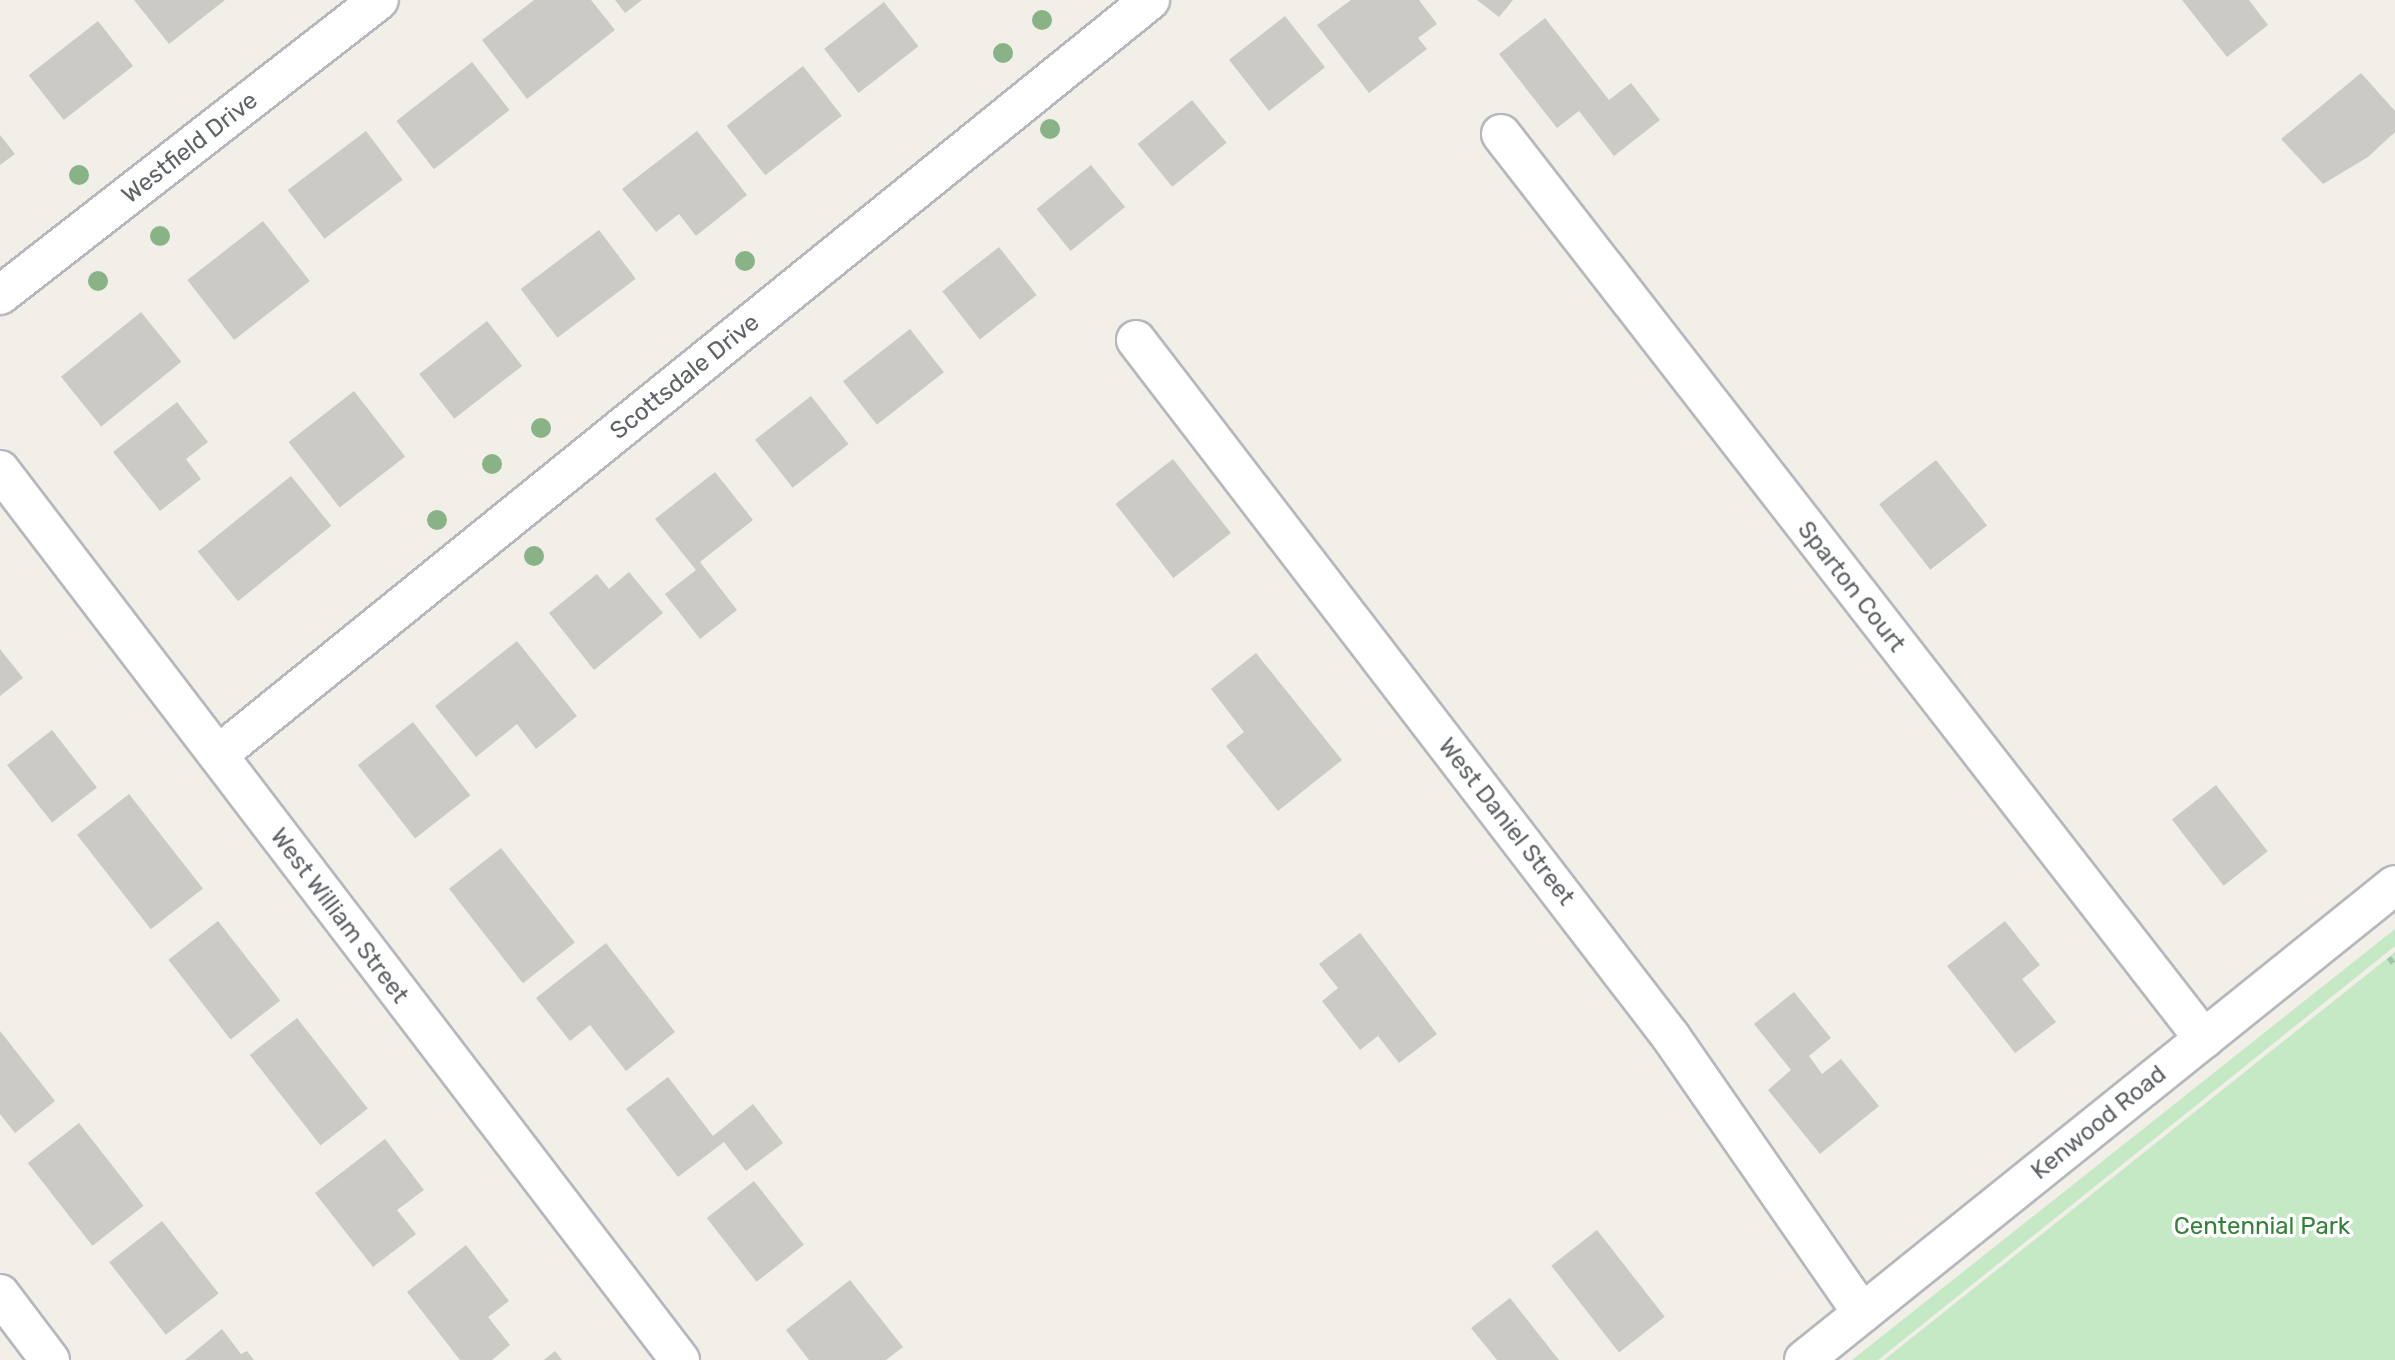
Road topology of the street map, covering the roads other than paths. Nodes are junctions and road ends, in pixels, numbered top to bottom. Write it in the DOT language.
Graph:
graph roads {
  1 [pos="379,0"];
  2 [pos="1150,0"];
  3 [pos="1501,134"];
  4 [pos="0,295"];
  5 [pos="1136,341"];
  6 [pos="0,470"];
  7 [pos="219,754"];
  8 [pos="2395,885"];
  9 [pos="2204,1038"];
  10 [pos="0,1294"];
  11 [pos="1862,1313"];
  12 [pos="50,1360"];
  13 [pos="680,1360"];
  14 [pos="1804,1360"];
  1 -- 4 [label="street, Westfield Drive"];
  2 -- 7 [label="street, Scottsdale Drive"];
  3 -- 9 [label="street, Sparton Court"];
  5 -- 11 [label="street, West Daniel Street"];
  6 -- 7 [label="street, West William Street"];
  7 -- 13 [label="street, West William Street"];
  8 -- 9 [label="street, Kenwood Road"];
  9 -- 11 [label="street, Kenwood Road"];
  10 -- 12 [label="street"];
  11 -- 14 [label="street, Kenwood Road"];
}
